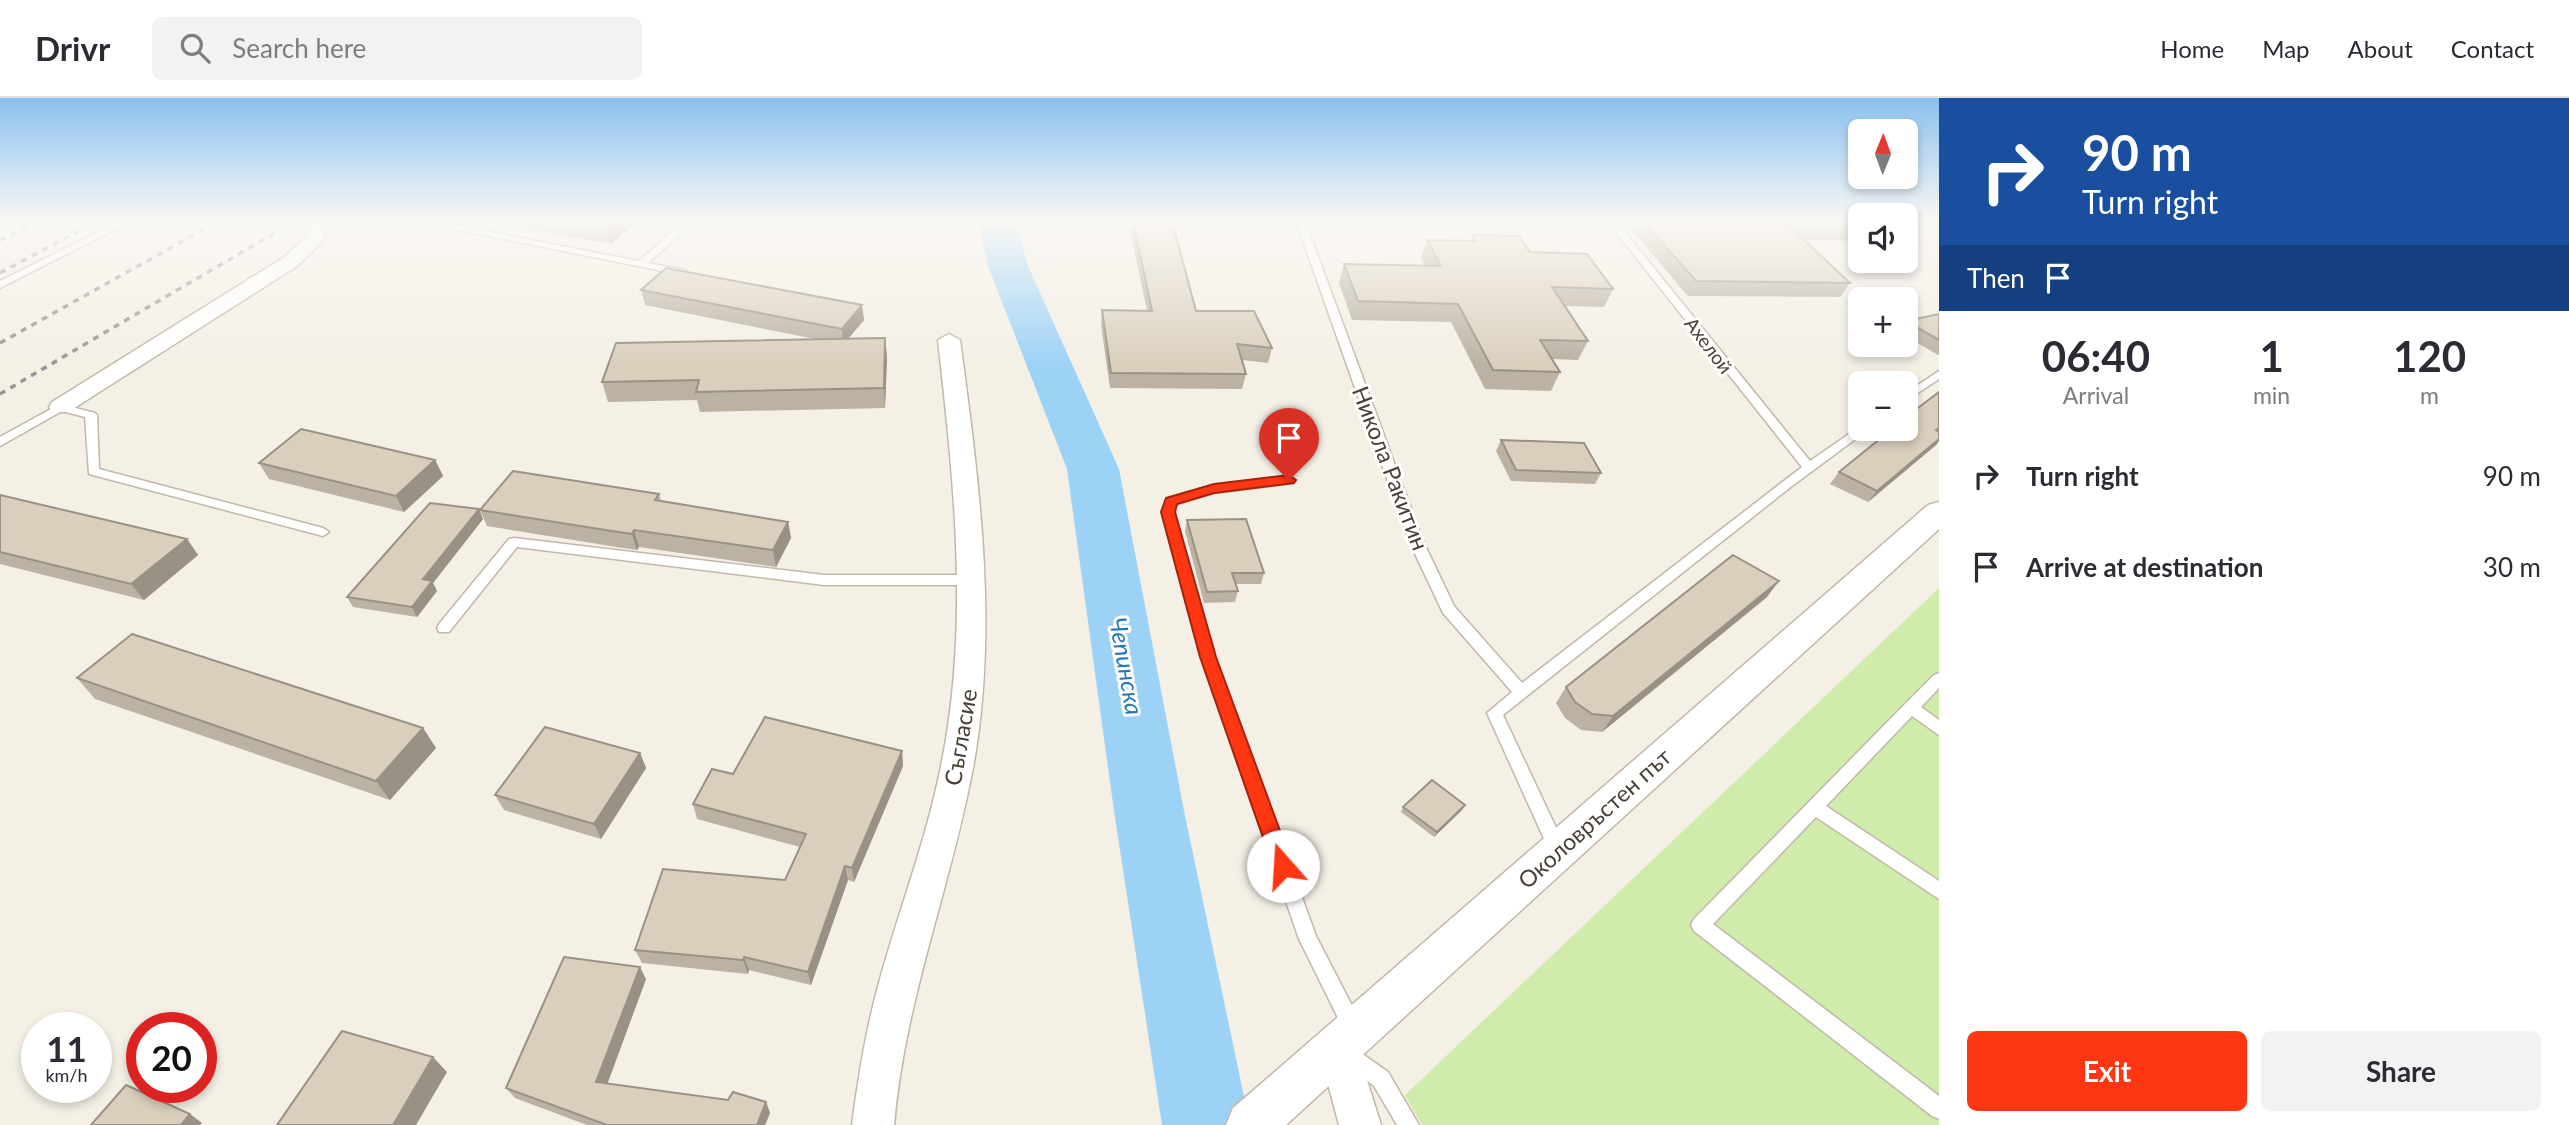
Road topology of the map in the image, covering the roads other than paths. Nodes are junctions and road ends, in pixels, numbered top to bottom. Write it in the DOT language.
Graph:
graph roads {
  1 [pos="32,269"];
  2 [pos="279,269"];
  3 [pos="665,269"];
  4 [pos="1317,269"];
  5 [pos="1650,269"];
  6 [pos="695,275"];
  7 [pos="0,285"];
  8 [pos="949,340"];
  9 [pos="1939,374"];
  10 [pos="1918,389"];
  11 [pos="60,407"];
  12 [pos="1848,440"];
  13 [pos="0,442"];
  14 [pos="1809,468"];
  15 [pos="1289,480"];
  16 [pos="1937,516"];
  17 [pos="323,532"];
  18 [pos="972,580"];
  19 [pos="444,628"];
  20 [pos="1939,679"];
  21 [pos="1521,692"];
  22 [pos="1911,708"];
  23 [pos="1939,729"];
  24 [pos="1815,807"];
  25 [pos="1558,850"];
  26 [pos="1939,891"];
  27 [pos="1347,1039"];
  28 [pos="1939,1109"];
  29 [pos="873,1125"];
  30 [pos="1250,1125"];
  31 [pos="1360,1125"];
  32 [pos="1409,1125"];
  1 -- 7 [label="lane"];
  2 -- 11 [label="street"];
  3 -- 6 [label="lane"];
  4 -- 21 [label="lane, Никола Ракитин"];
  5 -- 14 [label="lane, Ахелой"];
  8 -- 18 [label="street, Съгласие"];
  9 -- 10 [label="lane"];
  11 -- 13 [label="lane"];
  11 -- 17 [label="lane"];
  12 -- 14 [label="lane"];
  14 -- 21 [label="lane"];
  15 -- 27 [label="lane"];
  16 -- 25 [label="street, Околовръстен път"];
  18 -- 19 [label="lane"];
  18 -- 29 [label="street, Съгласие"];
  20 -- 22 [label="lane"];
  21 -- 25 [label="lane"];
  22 -- 23 [label="lane"];
  22 -- 24 [label="lane"];
  24 -- 26 [label="lane"];
  24 -- 28 [label="lane"];
  25 -- 27 [label="street, Околовръстен път"];
  27 -- 30 [label="street, Околовръстен път"];
  27 -- 31 [label="street"];
  27 -- 32 [label="lane"];
}
